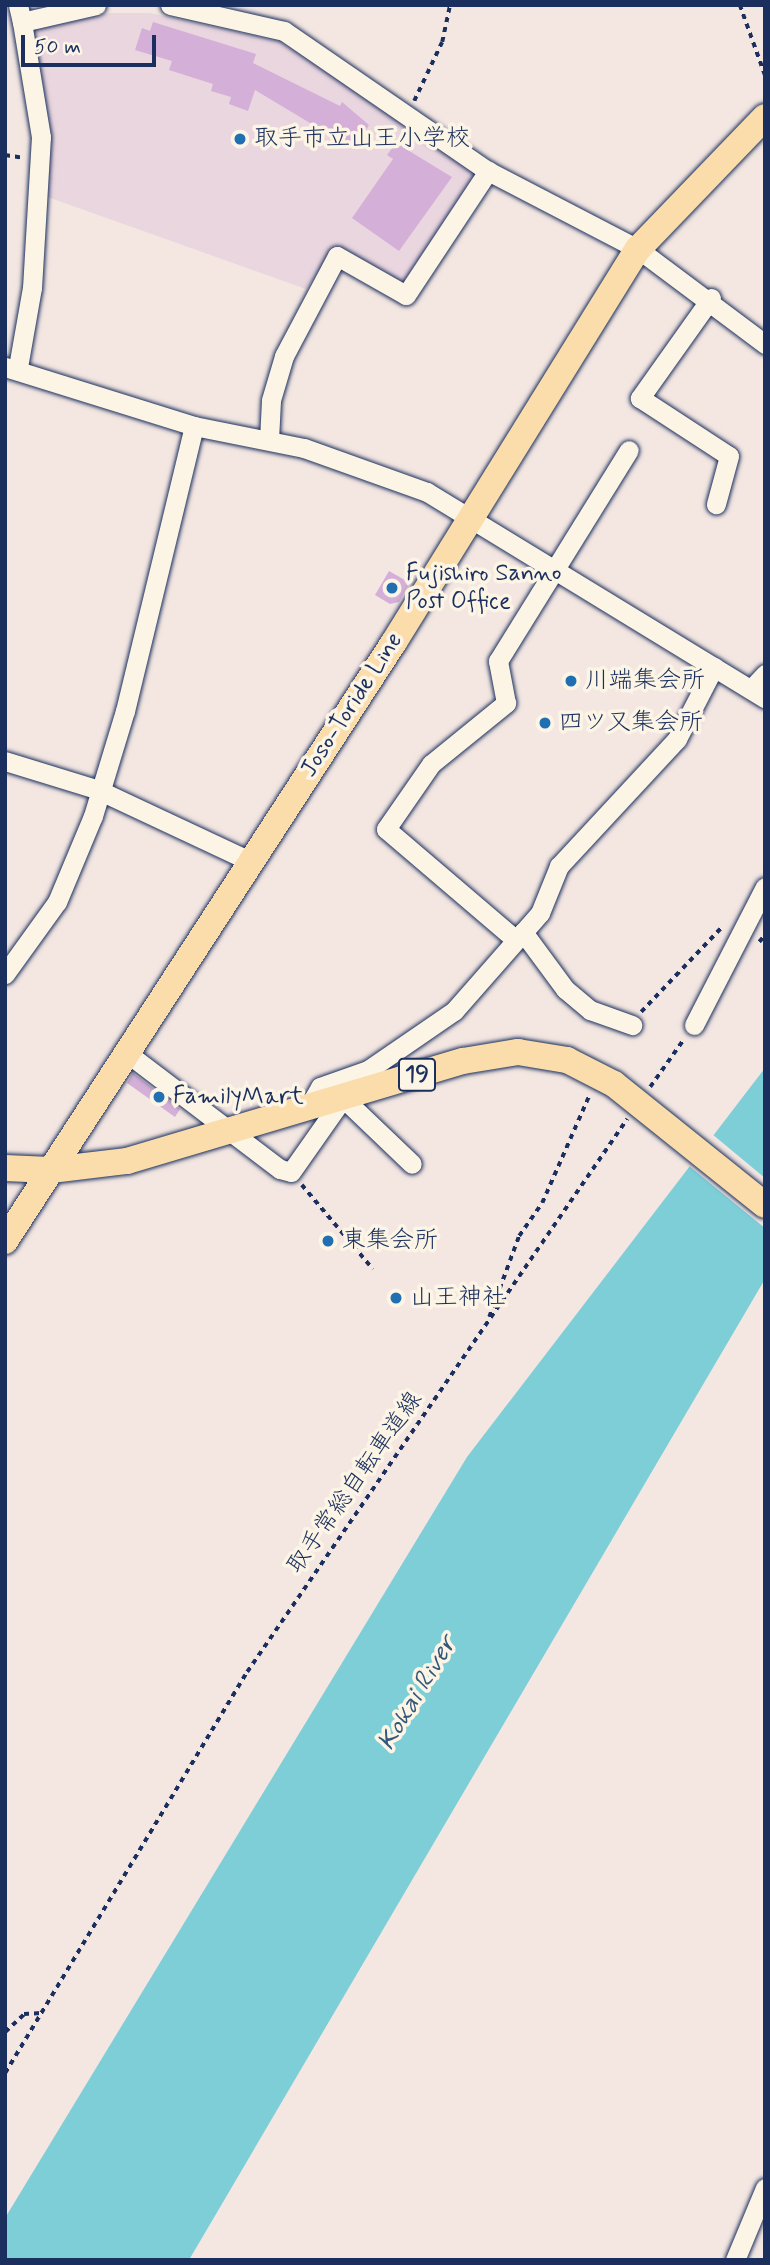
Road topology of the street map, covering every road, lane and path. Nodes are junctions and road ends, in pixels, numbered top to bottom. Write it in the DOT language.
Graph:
graph roads {
  1 [pos="96,5"];
  2 [pos="170,5"];
  3 [pos="450,5"];
  4 [pos="740,5"];
  5 [pos="20,14"];
  6 [pos="765,75"];
  7 [pos="404,113"];
  8 [pos="765,117"];
  9 [pos="488,171"];
  10 [pos="638,249"];
  11 [pos="711,298"];
  12 [pos="765,344"];
  13 [pos="11,367"];
  14 [pos="194,426"];
  15 [pos="268,440"];
  16 [pos="629,450"];
  17 [pos="716,504"];
  18 [pos="469,513"];
  19 [pos="554,572"];
  20 [pos="714,667"];
  21 [pos="761,687"];
  22 [pos="5,761"];
  23 [pos="96,789"];
  24 [pos="250,861"];
  25 [pos="765,887"];
  26 [pos="753,908"];
  27 [pos="765,934"];
  28 [pos="520,936"];
  29 [pos="757,945"];
  30 [pos="5,974"];
  31 [pos="632,1025"];
  32 [pos="694,1025"];
  33 [pos="127,1053"];
  34 [pos="593,1088"];
  35 [pos="343,1098"];
  36 [pos="308,1108"];
  37 [pos="647,1108"];
  38 [pos="232,1131"];
  39 [pos="412,1164"];
  40 [pos="5,1168"];
  41 [pos="51,1170"];
  42 [pos="291,1172"];
  43 [pos="765,1205"];
  44 [pos="5,1241"];
  45 [pos="373,1269"];
  46 [pos="487,1323"];
  47 [pos="42,2013"];
  48 [pos="5,2032"];
  49 [pos="5,2073"];
  50 [pos="765,2188"];
  51 [pos="734,2260"];
  1 -- 5 [label="street"];
  2 -- 7 [label="street"];
  3 -- 7 [label="path"];
  4 -- 6 [label="path"];
  5 -- 13 [label="street"];
  7 -- 9 [label="street"];
  8 -- 10 [label="main road, Joso-Toride Line"];
  9 -- 10 [label="street"];
  9 -- 15 [label="street"];
  10 -- 11 [label="street"];
  10 -- 18 [label="main road, Joso-Toride Line"];
  11 -- 12 [label="street"];
  11 -- 17 [label="street"];
  13 -- 14 [label="street"];
  14 -- 15 [label="street"];
  14 -- 23 [label="street"];
  15 -- 18 [label="street"];
  16 -- 19 [label="street"];
  18 -- 19 [label="street"];
  18 -- 24 [label="main road, Joso-Toride Line"];
  19 -- 20 [label="street"];
  19 -- 28 [label="street"];
  20 -- 21 [label="street"];
  20 -- 28 [label="street"];
  22 -- 23 [label="street"];
  23 -- 24 [label="street"];
  23 -- 30 [label="street"];
  24 -- 33 [label="main road, Joso-Toride Line"];
  25 -- 26 [label="street"];
  26 -- 31 [label="path"];
  26 -- 32 [label="street"];
  27 -- 29 [label="path"];
  28 -- 31 [label="street"];
  28 -- 36 [label="street"];
  32 -- 37 [label="path, 取手常総自転車道線"];
  33 -- 38 [label="street"];
  33 -- 41 [label="main road, Joso-Toride Line"];
  34 -- 46 [label="path"];
  35 -- 36 [label="main road, 19"];
  35 -- 37 [label="main road, 19"];
  35 -- 39 [label="street"];
  35 -- 42 [label="street"];
  36 -- 38 [label="main road, 19"];
  37 -- 43 [label="main road, 19"];
  37 -- 46 [label="path, 取手常総自転車道線"];
  38 -- 41 [label="main road, 19"];
  38 -- 42 [label="street"];
  40 -- 41 [label="main road, 19"];
  41 -- 44 [label="main road, Joso-Toride Line"];
  42 -- 45 [label="path"];
  46 -- 47 [label="path, 取手常総自転車道線"];
  47 -- 48 [label="path"];
  47 -- 49 [label="path, 取手常総自転車道線"];
  50 -- 51 [label="street"];
}
